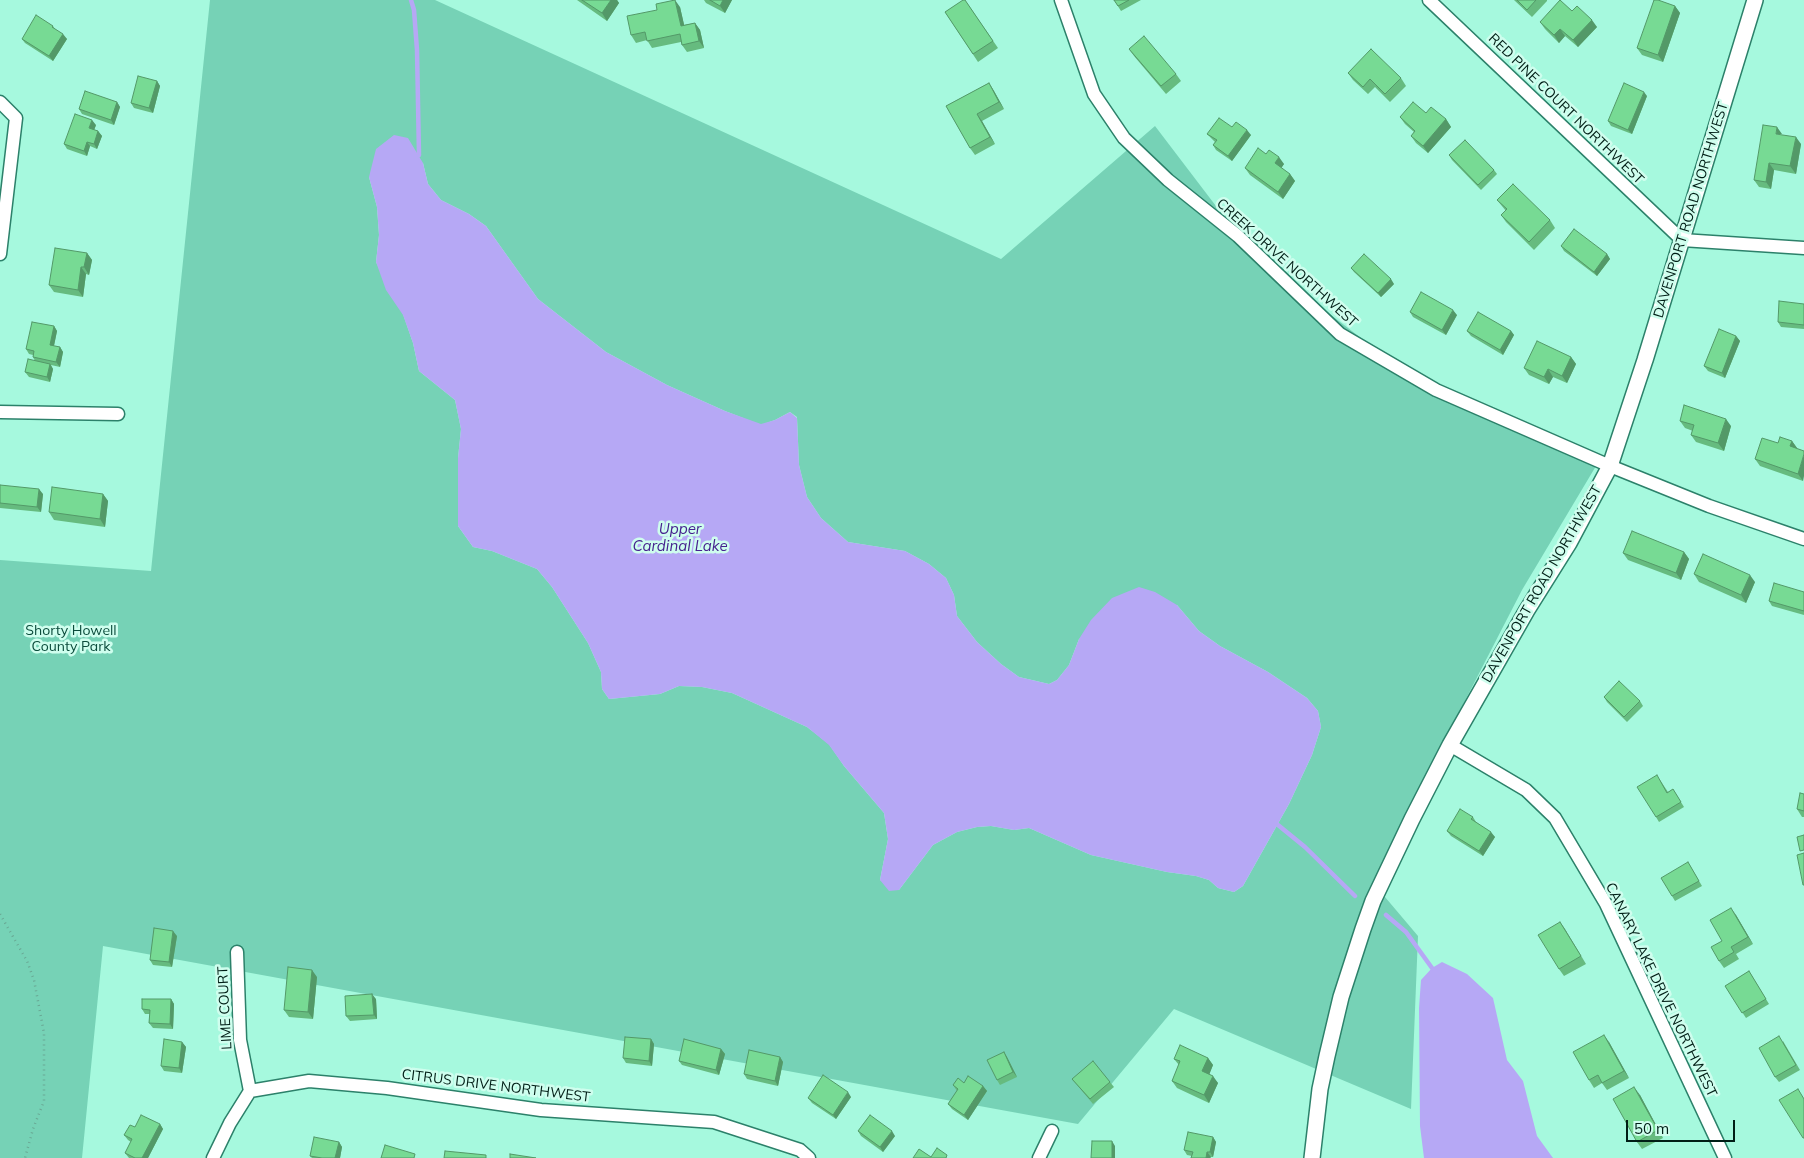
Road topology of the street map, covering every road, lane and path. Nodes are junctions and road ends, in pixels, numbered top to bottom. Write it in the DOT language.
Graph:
graph roads {
  1 [pos="1061,0"];
  2 [pos="1429,0"];
  3 [pos="1755,0"];
  4 [pos="0,102"];
  5 [pos="1682,240"];
  6 [pos="1804,248"];
  7 [pos="0,254"];
  8 [pos="0,412"];
  9 [pos="118,414"];
  10 [pos="1610,466"];
  11 [pos="1804,539"];
  12 [pos="1450,745"];
  13 [pos="0,914"];
  14 [pos="237,952"];
  15 [pos="250,1091"];
  16 [pos="1052,1132"];
  17 [pos="25,1158"];
  18 [pos="213,1158"];
  19 [pos="809,1158"];
  20 [pos="1039,1158"];
  21 [pos="1312,1158"];
  22 [pos="1726,1158"];
  1 -- 10 [label="street, CREEK DRIVE NORTHWEST"];
  2 -- 5 [label="street, RED PINE COURT NORTHWEST"];
  3 -- 5 [label="street, DAVENPORT ROAD NORTHWEST"];
  4 -- 7 [label="street"];
  5 -- 6 [label="street"];
  5 -- 10 [label="street, DAVENPORT ROAD NORTHWEST"];
  8 -- 9 [label="street"];
  10 -- 11 [label="street, CREEK DRIVE NORTHWEST"];
  10 -- 12 [label="street, DAVENPORT ROAD NORTHWEST"];
  12 -- 21 [label="street, DAVENPORT ROAD NORTHWEST"];
  12 -- 22 [label="street, CANARY LAKE DRIVE NORTHWEST"];
  13 -- 17 [label="path"];
  14 -- 15 [label="street, LIME COURT"];
  15 -- 18 [label="street"];
  15 -- 19 [label="street, CITRUS DRIVE NORTHWEST"];
  16 -- 20 [label="street"];
}
